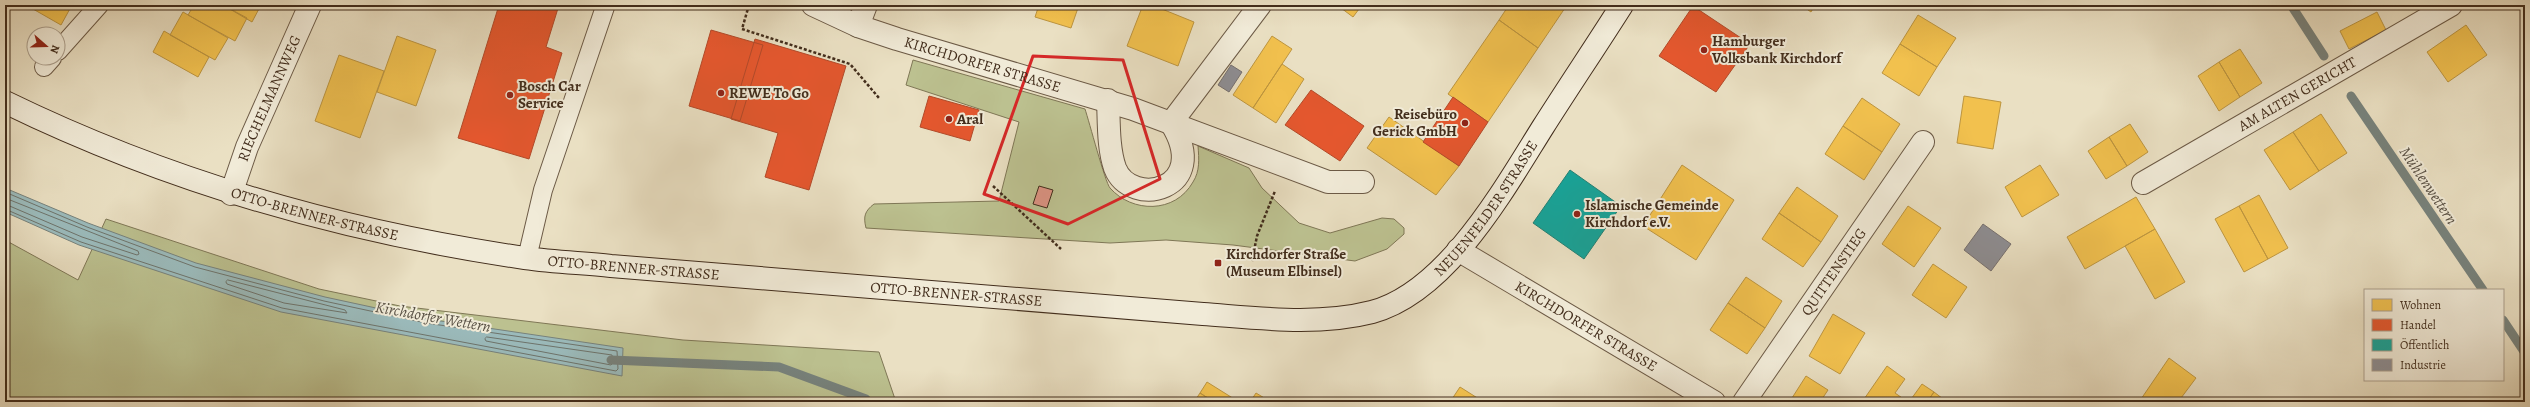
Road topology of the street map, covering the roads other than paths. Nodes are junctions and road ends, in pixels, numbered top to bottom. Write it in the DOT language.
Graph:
graph roads {
  1 [pos="99,5"];
  2 [pos="310,5"];
  3 [pos="603,5"];
  4 [pos="813,5"];
  5 [pos="866,5"];
  6 [pos="1260,5"];
  7 [pos="1622,5"];
  8 [pos="2451,5"];
  9 [pos="858,26"];
  10 [pos="66,42"];
  11 [pos="1108,100"];
  12 [pos="5,102"];
  13 [pos="1171,123"];
  14 [pos="1923,142"];
  15 [pos="1362,182"];
  16 [pos="2143,183"];
  17 [pos="231,194"];
  18 [pos="1458,250"];
  19 [pos="527,258"];
  20 [pos="1285,319"];
  21 [pos="1714,402"];
  22 [pos="1744,402"];
  1 -- 10 [label="lane"];
  2 -- 17 [label="street, RIECHELMANNWEG"];
  3 -- 19 [label="lane"];
  4 -- 9 [label="street, KIRCHDORFER STRASSE"];
  5 -- 9 [label="street"];
  6 -- 13 [label="street"];
  7 -- 18 [label="street, NEUENFELDER STRASSE"];
  8 -- 16 [label="street, AM ALTEN GERICHT"];
  9 -- 11 [label="street, KIRCHDORFER STRASSE"];
  11 -- 13 [label="street, KIRCHDORFER STRASSE"];
  11 -- 13 [label="street"];
  12 -- 17 [label="street, OTTO-BRENNER-STRASSE"];
  13 -- 15 [label="street, KIRCHDORFER STRASSE"];
  14 -- 22 [label="street, QUITTENSTIEG"];
  17 -- 19 [label="street, OTTO-BRENNER-STRASSE"];
  18 -- 20 [label="street, NEUENFELDER STRASSE"];
  18 -- 21 [label="street, KIRCHDORFER STRASSE"];
  19 -- 20 [label="street, OTTO-BRENNER-STRASSE"];
}
